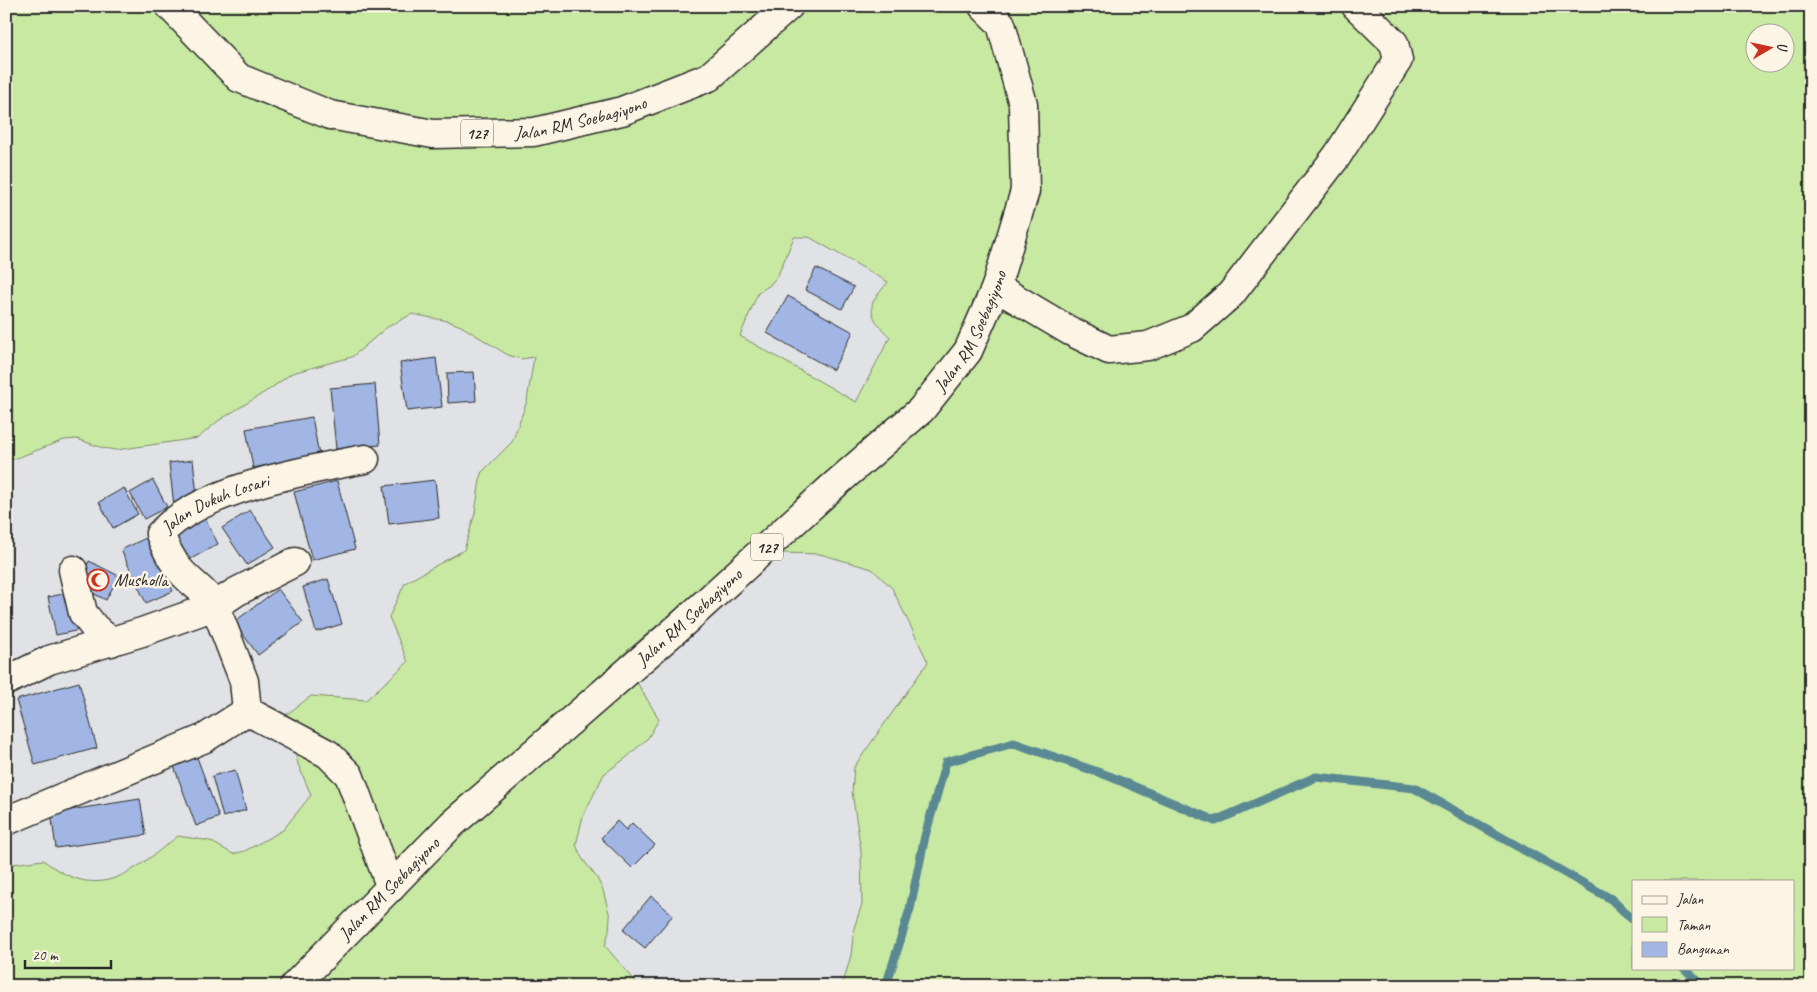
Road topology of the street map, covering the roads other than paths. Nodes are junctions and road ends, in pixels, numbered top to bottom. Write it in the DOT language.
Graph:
graph roads {
  1 [pos="170,6"];
  2 [pos="789,6"];
  3 [pos="983,6"];
  4 [pos="1356,6"];
  5 [pos="996,287"];
  6 [pos="366,459"];
  7 [pos="295,562"];
  8 [pos="73,570"];
  9 [pos="215,606"];
  10 [pos="111,642"];
  11 [pos="6,682"];
  12 [pos="247,711"];
  13 [pos="6,821"];
  14 [pos="391,888"];
  15 [pos="294,986"];
  1 -- 2 [label="main road, Jalan RM Soebagiyono / 127"];
  3 -- 5 [label="main road, Jalan RM Soebagiyono / 127"];
  4 -- 5 [label="main road"];
  5 -- 14 [label="main road, Jalan RM Soebagiyono / 127"];
  6 -- 9 [label="main road, Jalan Dukuh Losari"];
  7 -- 9 [label="main road"];
  8 -- 10 [label="main road"];
  9 -- 10 [label="main road"];
  9 -- 12 [label="main road, Jalan Dukuh Losari"];
  10 -- 11 [label="main road"];
  12 -- 13 [label="main road"];
  12 -- 14 [label="main road"];
  14 -- 15 [label="main road, Jalan RM Soebagiyono / 127"];
}
